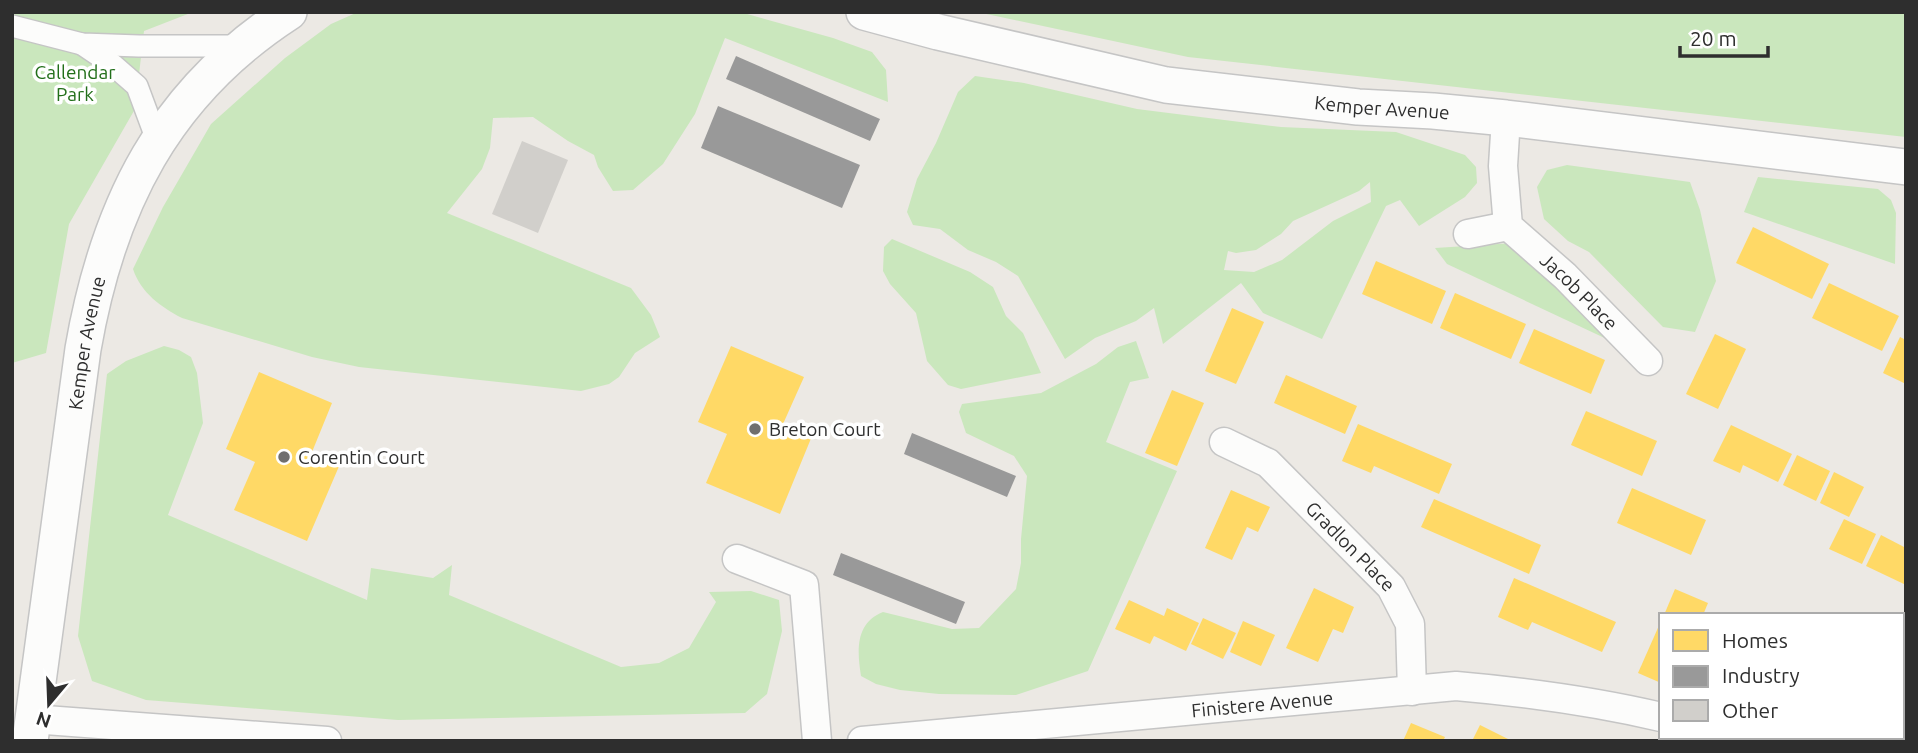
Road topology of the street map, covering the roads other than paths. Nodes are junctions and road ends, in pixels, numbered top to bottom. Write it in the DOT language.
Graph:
graph roads {
  1 [pos="289,12"];
  2 [pos="864,12"];
  3 [pos="12,26"];
  4 [pos="82,44"];
  5 [pos="242,46"];
  6 [pos="1506,118"];
  7 [pos="157,141"];
  8 [pos="1906,167"];
  9 [pos="1508,226"];
  10 [pos="1468,234"];
  11 [pos="1648,361"];
  12 [pos="1224,442"];
  13 [pos="737,559"];
  14 [pos="1412,691"];
  15 [pos="1659,717"];
  16 [pos="31,730"];
  17 [pos="327,741"];
  18 [pos="817,741"];
  19 [pos="862,741"];
  1 -- 5 [label="street, Kemper Avenue"];
  2 -- 6 [label="street, Kemper Avenue"];
  3 -- 4 [label="street"];
  4 -- 5 [label="street"];
  4 -- 7 [label="street"];
  5 -- 7 [label="street, Kemper Avenue"];
  6 -- 8 [label="street, Kemper Avenue"];
  6 -- 9 [label="street"];
  7 -- 16 [label="street, Kemper Avenue"];
  9 -- 10 [label="street"];
  9 -- 11 [label="street, Jacob Place"];
  12 -- 14 [label="street, Gradlon Place"];
  13 -- 18 [label="street"];
  14 -- 15 [label="street, Finistere Avenue"];
  14 -- 19 [label="street, Finistere Avenue"];
  16 -- 17 [label="street"];
}
